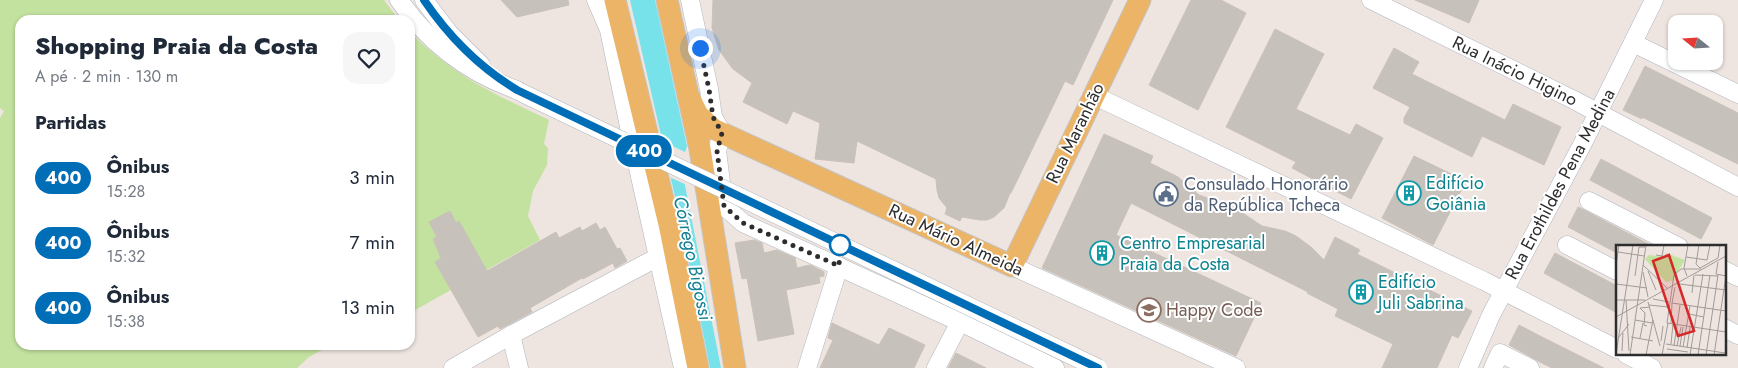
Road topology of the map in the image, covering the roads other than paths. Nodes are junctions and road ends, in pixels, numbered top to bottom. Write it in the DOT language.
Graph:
graph roads {
  1 [pos="399,0"];
  2 [pos="424,0"];
  3 [pos="596,0"];
  4 [pos="615,0"];
  5 [pos="667,0"];
  6 [pos="690,0"];
  7 [pos="1140,0"];
  8 [pos="1371,0"];
  9 [pos="1654,0"];
  10 [pos="411,15"];
  11 [pos="415,21"];
  12 [pos="1633,43"];
  13 [pos="518,91"];
  14 [pos="1738,94"];
  15 [pos="1094,95"];
  16 [pos="689,97"];
  17 [pos="1598,113"];
  18 [pos="722,133"];
  19 [pos="1738,187"];
  20 [pos="1589,201"];
  21 [pos="1568,245"];
  22 [pos="1675,245"];
  23 [pos="658,257"];
  24 [pos="839,266"];
  25 [pos="1012,266"];
  26 [pos="1616,270"];
  27 [pos="1726,271"];
  28 [pos="1738,277"];
  29 [pos="1504,291"];
  30 [pos="1491,315"];
  31 [pos="960,322"];
  32 [pos="1726,329"];
  33 [pos="511,335"];
  34 [pos="1738,335"];
  35 [pos="1616,348"];
  36 [pos="1630,356"];
  37 [pos="453,368"];
  38 [pos="519,368"];
  39 [pos="683,368"];
  40 [pos="698,368"];
  41 [pos="735,368"];
  42 [pos="807,368"];
  43 [pos="936,368"];
  44 [pos="1055,368"];
  45 [pos="1098,368"];
  46 [pos="1236,368"];
  47 [pos="1459,368"];
  48 [pos="1468,368"];
  49 [pos="1493,368"];
  50 [pos="1530,368"];
  51 [pos="1652,368"];
  1 -- 10 [label="street"];
  2 -- 13 [label="street"];
  3 -- 23 [label="street"];
  4 -- 40 [label="main road"];
  5 -- 16 [label="main road"];
  6 -- 18 [label="street"];
  7 -- 15 [label="main road, Rua Maranhão"];
  8 -- 17 [label="street, Rua Inácio Higino"];
  9 -- 12 [label="street, Rua Erothildes Pena Medina"];
  11 -- 13 [label="street"];
  12 -- 14 [label="street"];
  12 -- 17 [label="street, Rua Erothildes Pena Medina"];
  13 -- 45 [label="street, bridge"];
  15 -- 25 [label="main road, Rua Maranhão"];
  15 -- 29 [label="street"];
  16 -- 18 [label="main road, Rua Mário Almeida"];
  16 -- 41 [label="main road"];
  17 -- 19 [label="street, Rua Inácio Higino"];
  17 -- 29 [label="street, Rua Erothildes Pena Medina"];
  18 -- 24 [label="street"];
  18 -- 25 [label="main road, Rua Mário Almeida"];
  20 -- 22 [label="street"];
  21 -- 26 [label="street"];
  23 -- 33 [label="street"];
  23 -- 39 [label="street"];
  24 -- 31 [label="street"];
  24 -- 42 [label="street"];
  25 -- 46 [label="street, Rua Mário Almeida"];
  27 -- 28 [label="street"];
  29 -- 30 [label="street, Rua Erothildes Pena Medina"];
  29 -- 35 [label="street"];
  30 -- 47 [label="street"];
  30 -- 48 [label="street, Rua Erothildes Pena Medina"];
  31 -- 43 [label="street"];
  31 -- 44 [label="street"];
  32 -- 34 [label="street"];
  33 -- 37 [label="street"];
  33 -- 38 [label="street"];
  36 -- 51 [label="street"];
  49 -- 50 [label="street"];
}
